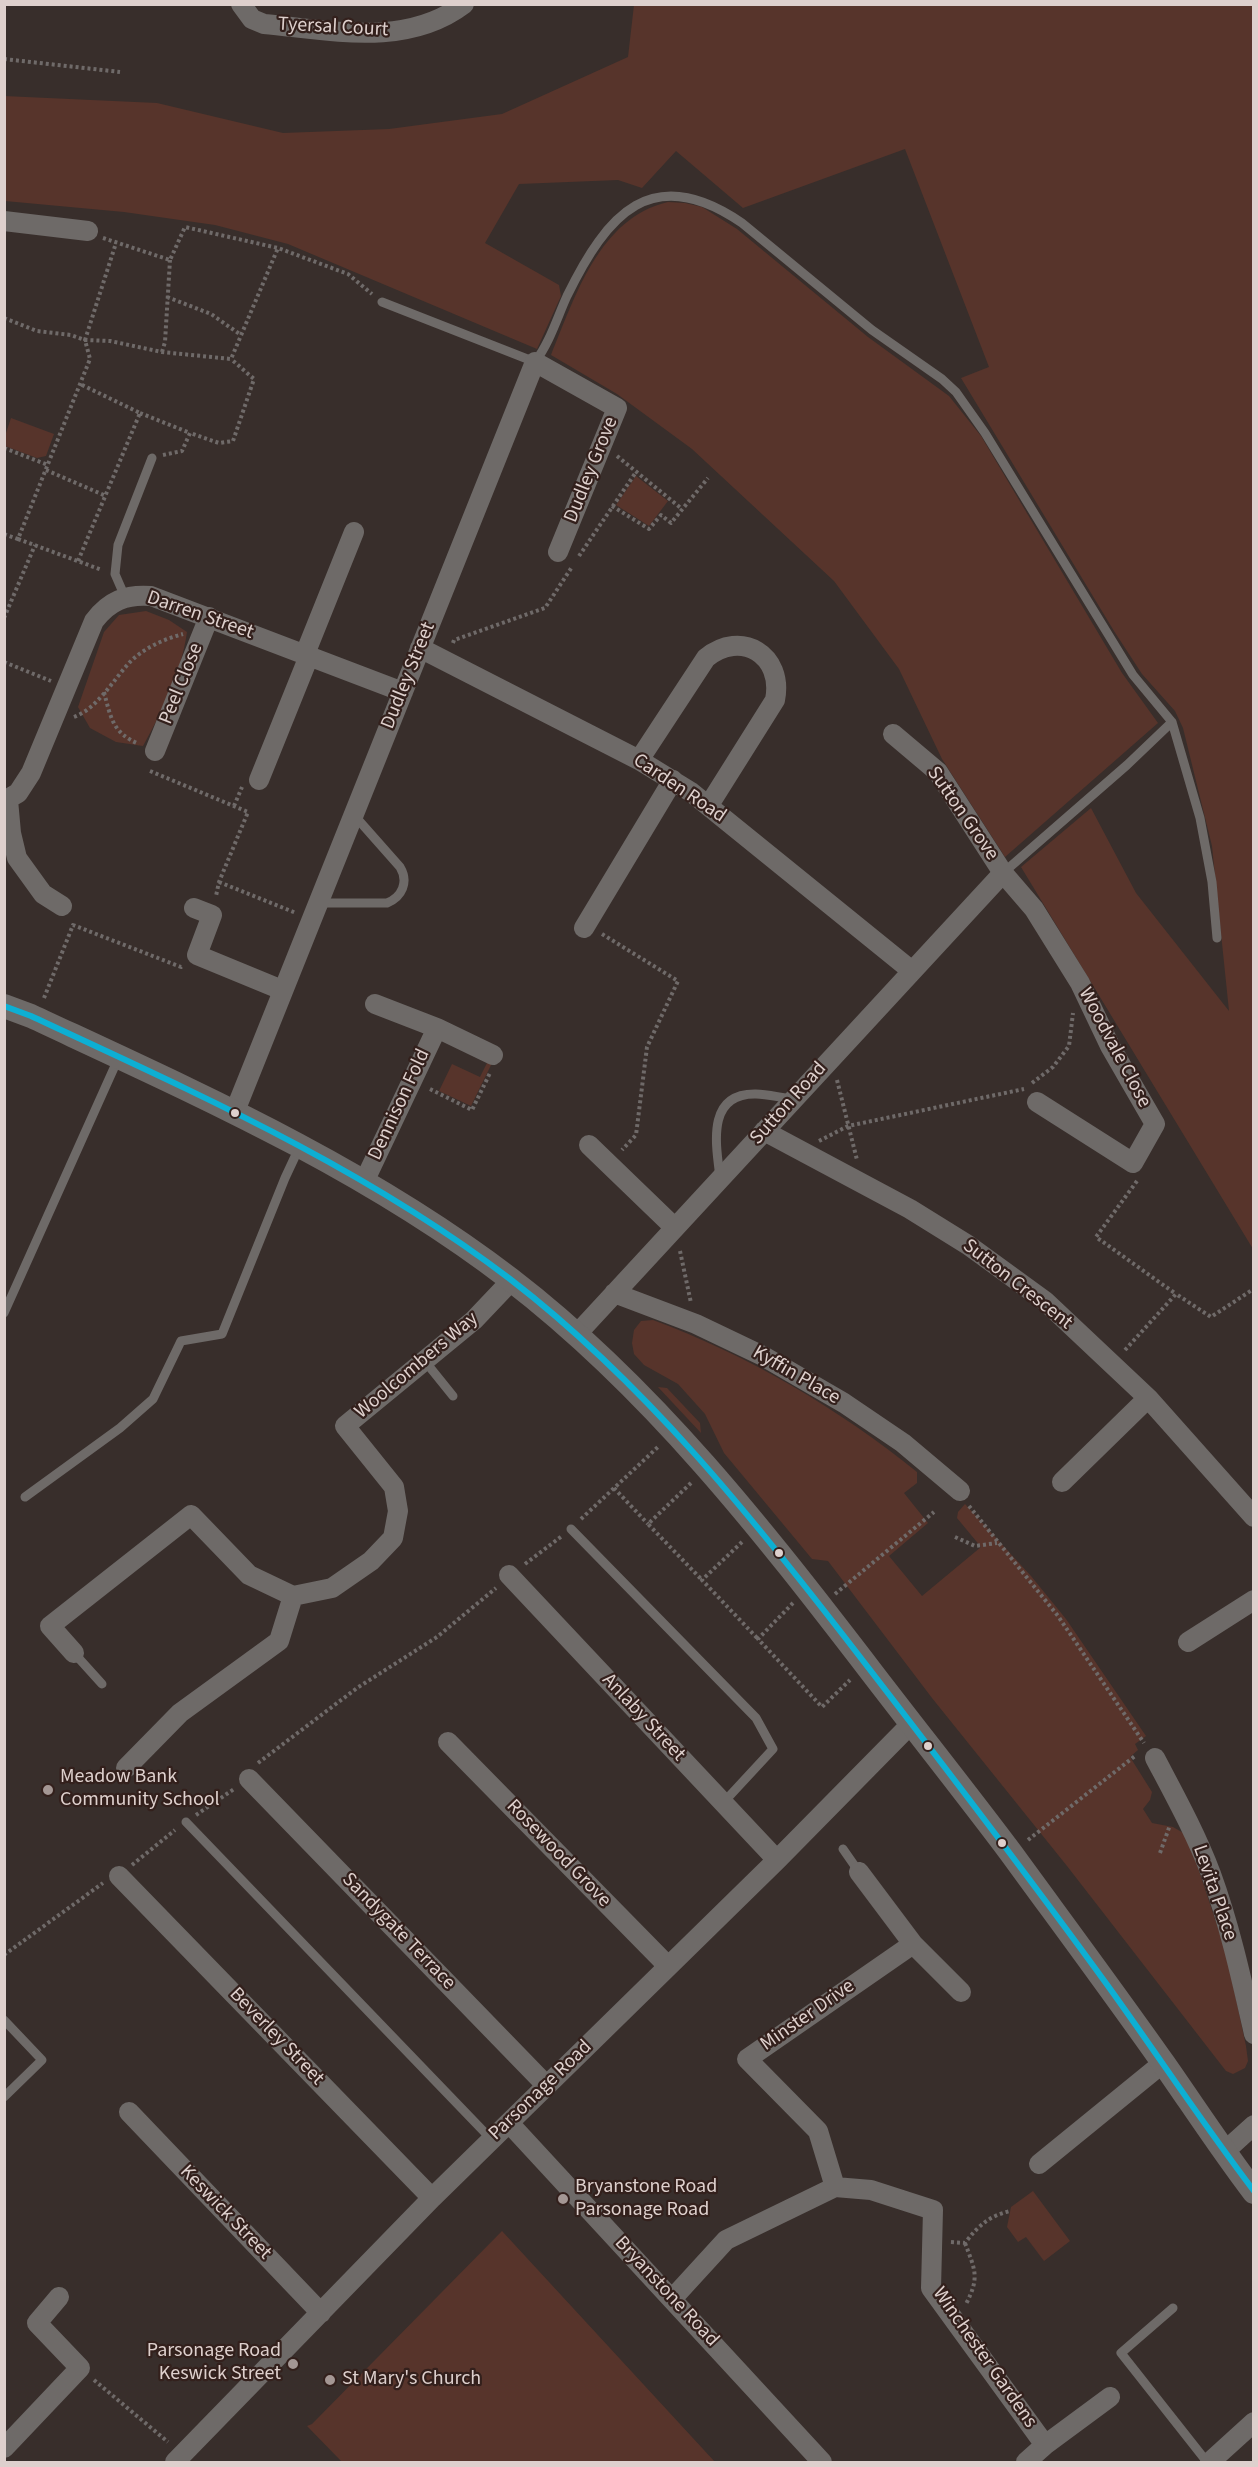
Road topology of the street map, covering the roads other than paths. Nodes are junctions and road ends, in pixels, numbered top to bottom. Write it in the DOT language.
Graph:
graph roads {
  1 [pos="241,4"];
  2 [pos="464,4"];
  3 [pos="4,220"];
  4 [pos="88,231"];
  5 [pos="382,302"];
  6 [pos="536,362"];
  7 [pos="152,458"];
  8 [pos="354,531"];
  9 [pos="558,552"];
  10 [pos="125,597"];
  11 [pos="209,617"];
  12 [pos="420,648"];
  13 [pos="307,655"];
  14 [pos="403,692"];
  15 [pos="1172,722"];
  16 [pos="893,734"];
  17 [pos="155,751"];
  18 [pos="639,760"];
  19 [pos="259,780"];
  20 [pos="673,780"];
  21 [pos="6,801"];
  22 [pos="709,805"];
  23 [pos="354,814"];
  24 [pos="1003,873"];
  25 [pos="62,906"];
  26 [pos="203,911"];
  27 [pos="315,911"];
  28 [pos="585,926"];
  29 [pos="1217,938"];
  30 [pos="912,971"];
  31 [pos="282,990"];
  32 [pos="375,1005"];
  33 [pos="4,1006"];
  34 [pos="437,1028"];
  35 [pos="492,1055"];
  36 [pos="119,1057"];
  37 [pos="793,1099"];
  38 [pos="1037,1102"];
  39 [pos="235,1111"];
  40 [pos="764,1131"];
  41 [pos="589,1145"];
  42 [pos="300,1146"];
  43 [pos="720,1178"];
  44 [pos="364,1182"];
  45 [pos="674,1227"];
  46 [pos="512,1280"];
  47 [pos="614,1293"];
  48 [pos="4,1313"];
  49 [pos="576,1335"];
  50 [pos="424,1360"];
  51 [pos="453,1396"];
  52 [pos="1148,1398"];
  53 [pos="1062,1482"];
  54 [pos="960,1491"];
  55 [pos="25,1497"];
  56 [pos="1254,1517"];
  57 [pos="571,1528"];
  58 [pos="509,1575"];
  59 [pos="293,1596"];
  60 [pos="1254,1600"];
  61 [pos="1188,1642"];
  62 [pos="74,1653"];
  63 [pos="102,1684"];
  64 [pos="911,1724"];
  65 [pos="448,1742"];
  66 [pos="1151,1753"];
  67 [pos="126,1768"];
  68 [pos="249,1779"];
  69 [pos="723,1803"];
  70 [pos="186,1821"];
  71 [pos="843,1849"];
  72 [pos="777,1860"];
  73 [pos="859,1872"];
  74 [pos="119,1876"];
  75 [pos="913,1944"];
  76 [pos="668,1966"];
  77 [pos="961,1992"];
  78 [pos="4,2020"];
  79 [pos="1254,2034"];
  80 [pos="1163,2063"];
  81 [pos="546,2085"];
  82 [pos="4,2097"];
  83 [pos="129,2112"];
  84 [pos="509,2123"];
  85 [pos="1254,2126"];
  86 [pos="492,2140"];
  87 [pos="1224,2152"];
  88 [pos="1039,2164"];
  89 [pos="835,2187"];
  90 [pos="1254,2192"];
  91 [pos="432,2198"];
  92 [pos="59,2297"];
  93 [pos="672,2299"];
  94 [pos="1173,2308"];
  95 [pos="321,2313"];
  96 [pos="1110,2397"];
  97 [pos="1254,2422"];
  98 [pos="1045,2445"];
  99 [pos="4,2448"];
  100 [pos="179,2458"];
  101 [pos="822,2463"];
  102 [pos="1026,2463"];
  103 [pos="1209,2463"];
  1 -- 2 [label="street, Tyersal Court"];
  3 -- 4 [label="street"];
  5 -- 6 [label="lane"];
  6 -- 9 [label="street, Dudley Grove"];
  6 -- 12 [label="street, Dudley Street"];
  6 -- 15 [label="lane"];
  7 -- 10 [label="lane"];
  8 -- 13 [label="street"];
  10 -- 11 [label="street, Darren Street"];
  10 -- 21 [label="street, Darren Street"];
  11 -- 13 [label="street, Darren Street"];
  11 -- 17 [label="street, Peel Close"];
  12 -- 14 [label="street, Dudley Street"];
  12 -- 18 [label="street, Carden Road"];
  13 -- 14 [label="street, Darren Street"];
  13 -- 19 [label="street"];
  14 -- 23 [label="street, Dudley Street"];
  15 -- 24 [label="lane"];
  15 -- 29 [label="lane"];
  16 -- 24 [label="street, Sutton Grove"];
  18 -- 20 [label="street, Carden Road"];
  18 -- 22 [label="street"];
  20 -- 22 [label="street, Carden Road"];
  20 -- 28 [label="street"];
  21 -- 25 [label="street"];
  22 -- 30 [label="street, Carden Road"];
  23 -- 27 [label="street, Dudley Street"];
  23 -- 27 [label="lane"];
  24 -- 30 [label="street, Sutton Road"];
  24 -- 38 [label="street, Woodvale Close"];
  26 -- 31 [label="street"];
  27 -- 31 [label="street, Dudley Street"];
  30 -- 37 [label="street, Sutton Road"];
  31 -- 39 [label="street, Dudley Street"];
  32 -- 34 [label="street, Dennison Fold"];
  33 -- 36 [label="street"];
  34 -- 35 [label="street, Dennison Fold"];
  34 -- 44 [label="street, Dennison Fold"];
  36 -- 39 [label="street"];
  36 -- 48 [label="lane"];
  37 -- 40 [label="street, Sutton Road"];
  37 -- 43 [label="lane"];
  39 -- 42 [label="street"];
  40 -- 43 [label="street, Sutton Road"];
  40 -- 52 [label="street, Sutton Crescent"];
  41 -- 45 [label="street"];
  42 -- 44 [label="street"];
  42 -- 55 [label="lane"];
  43 -- 45 [label="street, Sutton Road"];
  44 -- 46 [label="street"];
  45 -- 47 [label="street, Sutton Road"];
  46 -- 49 [label="street"];
  46 -- 50 [label="street, Woolcombers Way"];
  47 -- 49 [label="street, Sutton Road"];
  47 -- 54 [label="street, Kyffin Place"];
  49 -- 64 [label="street"];
  50 -- 51 [label="lane"];
  50 -- 59 [label="street, Woolcombers Way"];
  52 -- 53 [label="street"];
  52 -- 56 [label="street, Sutton Crescent"];
  57 -- 69 [label="lane"];
  58 -- 69 [label="street, Anlaby Street"];
  59 -- 62 [label="street"];
  59 -- 67 [label="street"];
  60 -- 61 [label="street"];
  62 -- 63 [label="lane"];
  64 -- 72 [label="street, Parsonage Road"];
  64 -- 80 [label="street"];
  65 -- 76 [label="street, Rosewood Grove"];
  66 -- 79 [label="street, Levita Place"];
  68 -- 81 [label="street, Sandygate Terrace"];
  69 -- 72 [label="street, Anlaby Street"];
  70 -- 86 [label="lane"];
  71 -- 73 [label="lane"];
  72 -- 76 [label="street, Parsonage Road"];
  73 -- 75 [label="street"];
  74 -- 91 [label="street, Beverley Street"];
  75 -- 77 [label="street"];
  75 -- 89 [label="street, Minster Drive"];
  76 -- 81 [label="street, Parsonage Road"];
  78 -- 82 [label="lane"];
  80 -- 87 [label="street"];
  80 -- 88 [label="street"];
  81 -- 84 [label="street, Parsonage Road"];
  83 -- 95 [label="street, Keswick Street"];
  84 -- 86 [label="street, Parsonage Road"];
  84 -- 93 [label="street, Bryanstone Road"];
  85 -- 87 [label="street"];
  86 -- 91 [label="street, Parsonage Road"];
  87 -- 90 [label="street"];
  89 -- 93 [label="street"];
  89 -- 98 [label="street, Winchester Gardens"];
  91 -- 95 [label="street, Parsonage Road"];
  92 -- 99 [label="street"];
  93 -- 101 [label="street, Bryanstone Road"];
  94 -- 103 [label="lane"];
  95 -- 100 [label="street, Parsonage Road"];
  96 -- 98 [label="street"];
  97 -- 103 [label="street"];
  98 -- 102 [label="street"];
}
